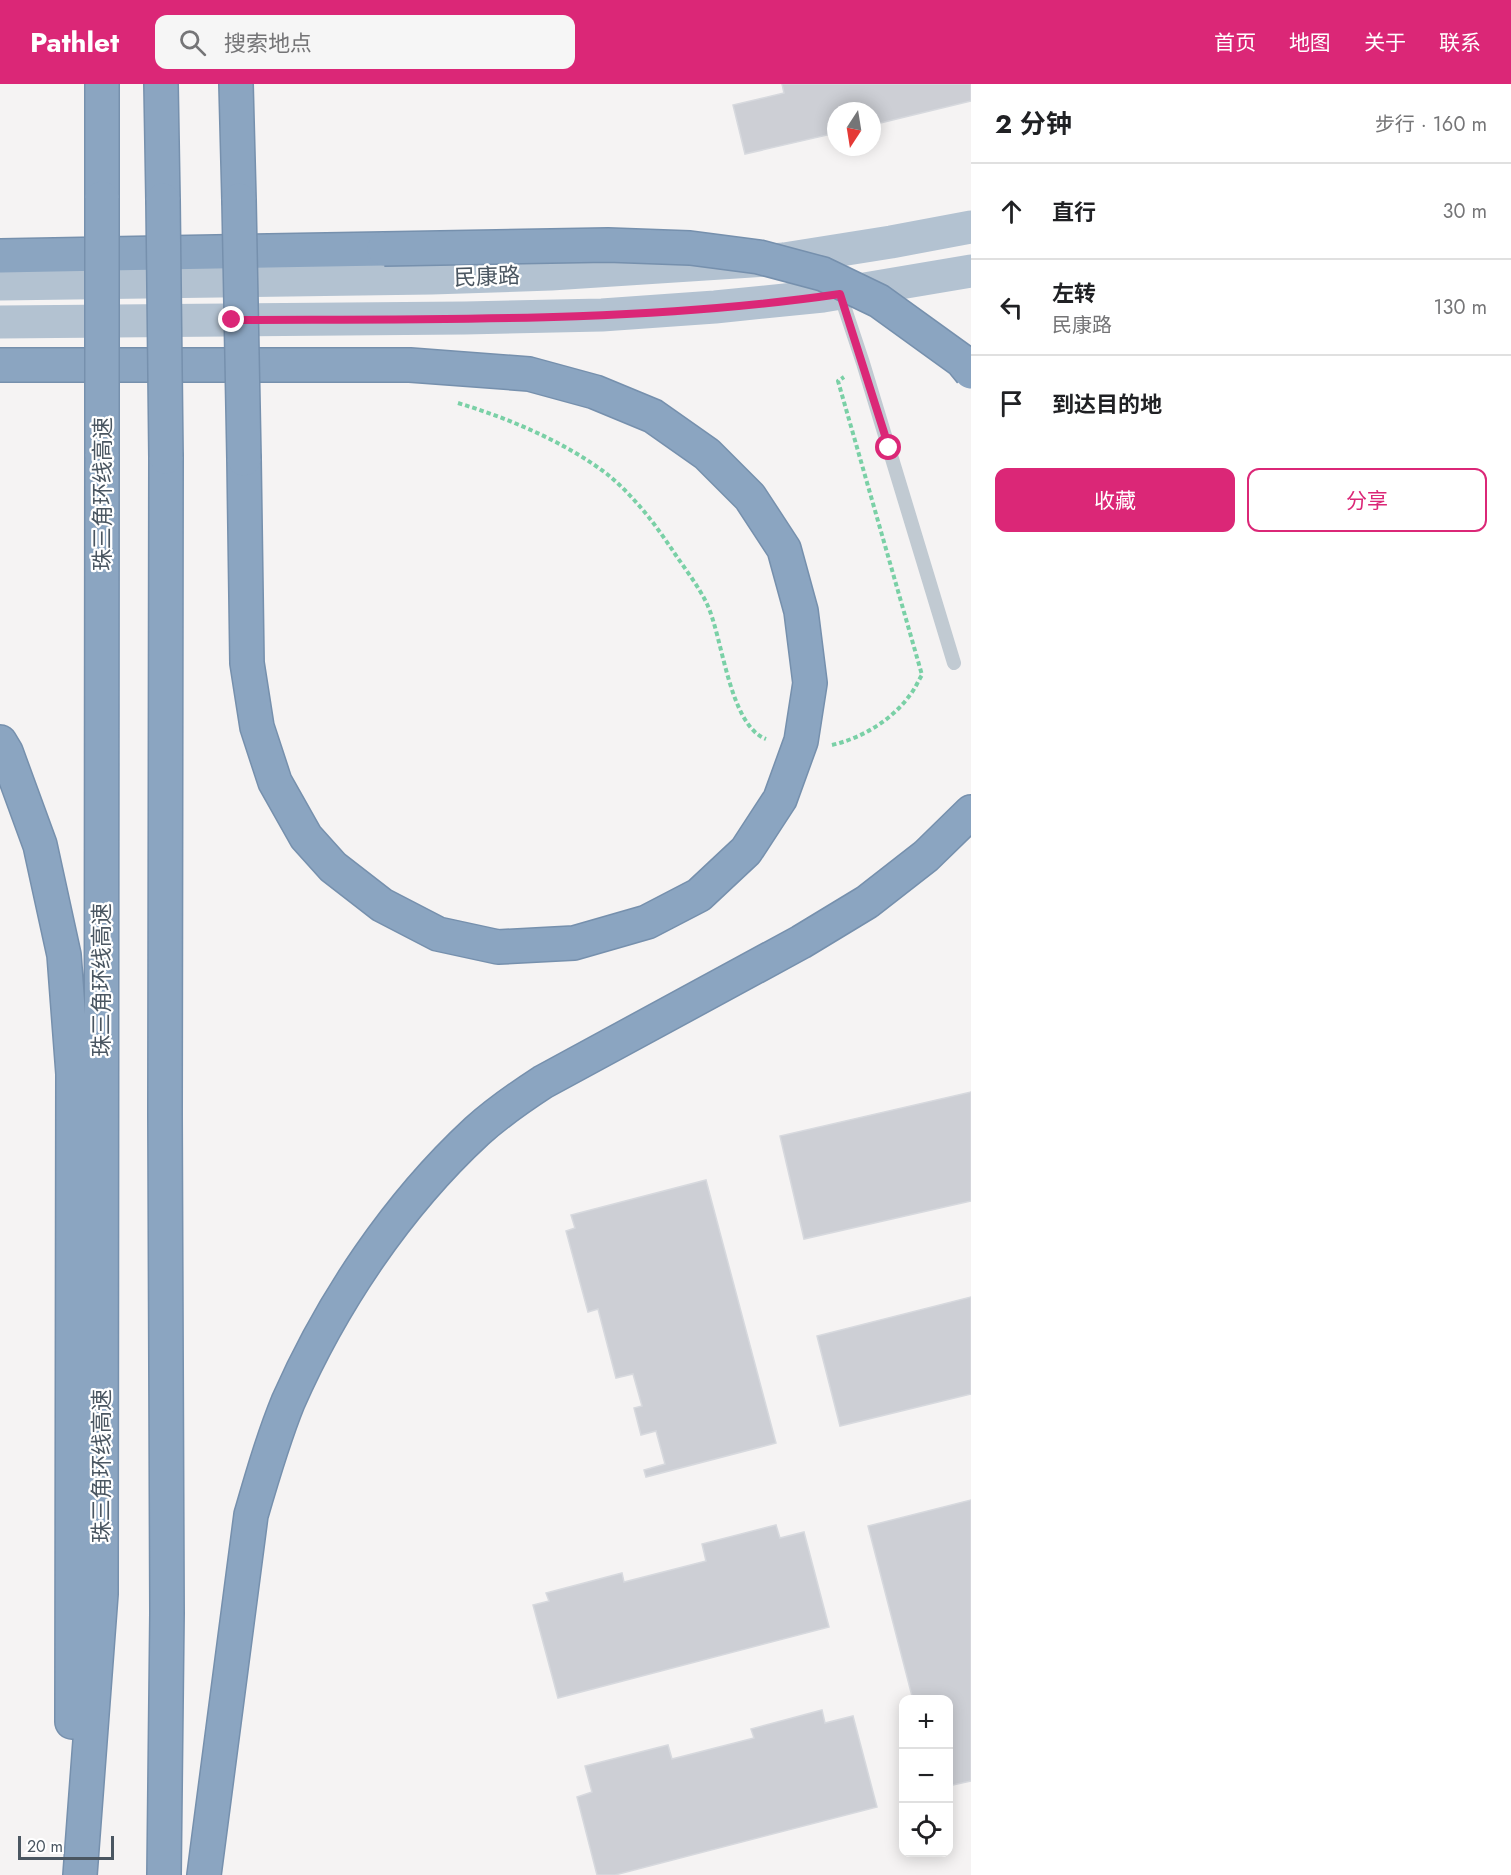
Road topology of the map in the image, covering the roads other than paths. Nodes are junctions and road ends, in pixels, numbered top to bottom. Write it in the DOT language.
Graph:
graph roads {
  1 [pos="102,84"];
  2 [pos="161,84"];
  3 [pos="236,84"];
  4 [pos="971,227"];
  5 [pos="0,256"];
  6 [pos="971,271"];
  7 [pos="0,284"];
  8 [pos="840,294"];
  9 [pos="0,322"];
  10 [pos="0,365"];
  11 [pos="971,372"];
  12 [pos="954,663"];
  13 [pos="0,742"];
  14 [pos="971,812"];
  15 [pos="71,1875"];
  16 [pos="80,1875"];
  17 [pos="164,1875"];
  18 [pos="204,1875"];
  1 -- 16 [label="highway, 珠三角环线高速, bridge"];
  2 -- 17 [label="highway, bridge"];
  3 -- 10 [label="highway, bridge"];
  4 -- 7 [label="main road, 民康路"];
  5 -- 11 [label="highway, bridge"];
  6 -- 8 [label="main road, 民康路"];
  8 -- 9 [label="main road, 民康路"];
  8 -- 12 [label="lane"];
  13 -- 15 [label="highway"];
  14 -- 18 [label="highway"];
}
